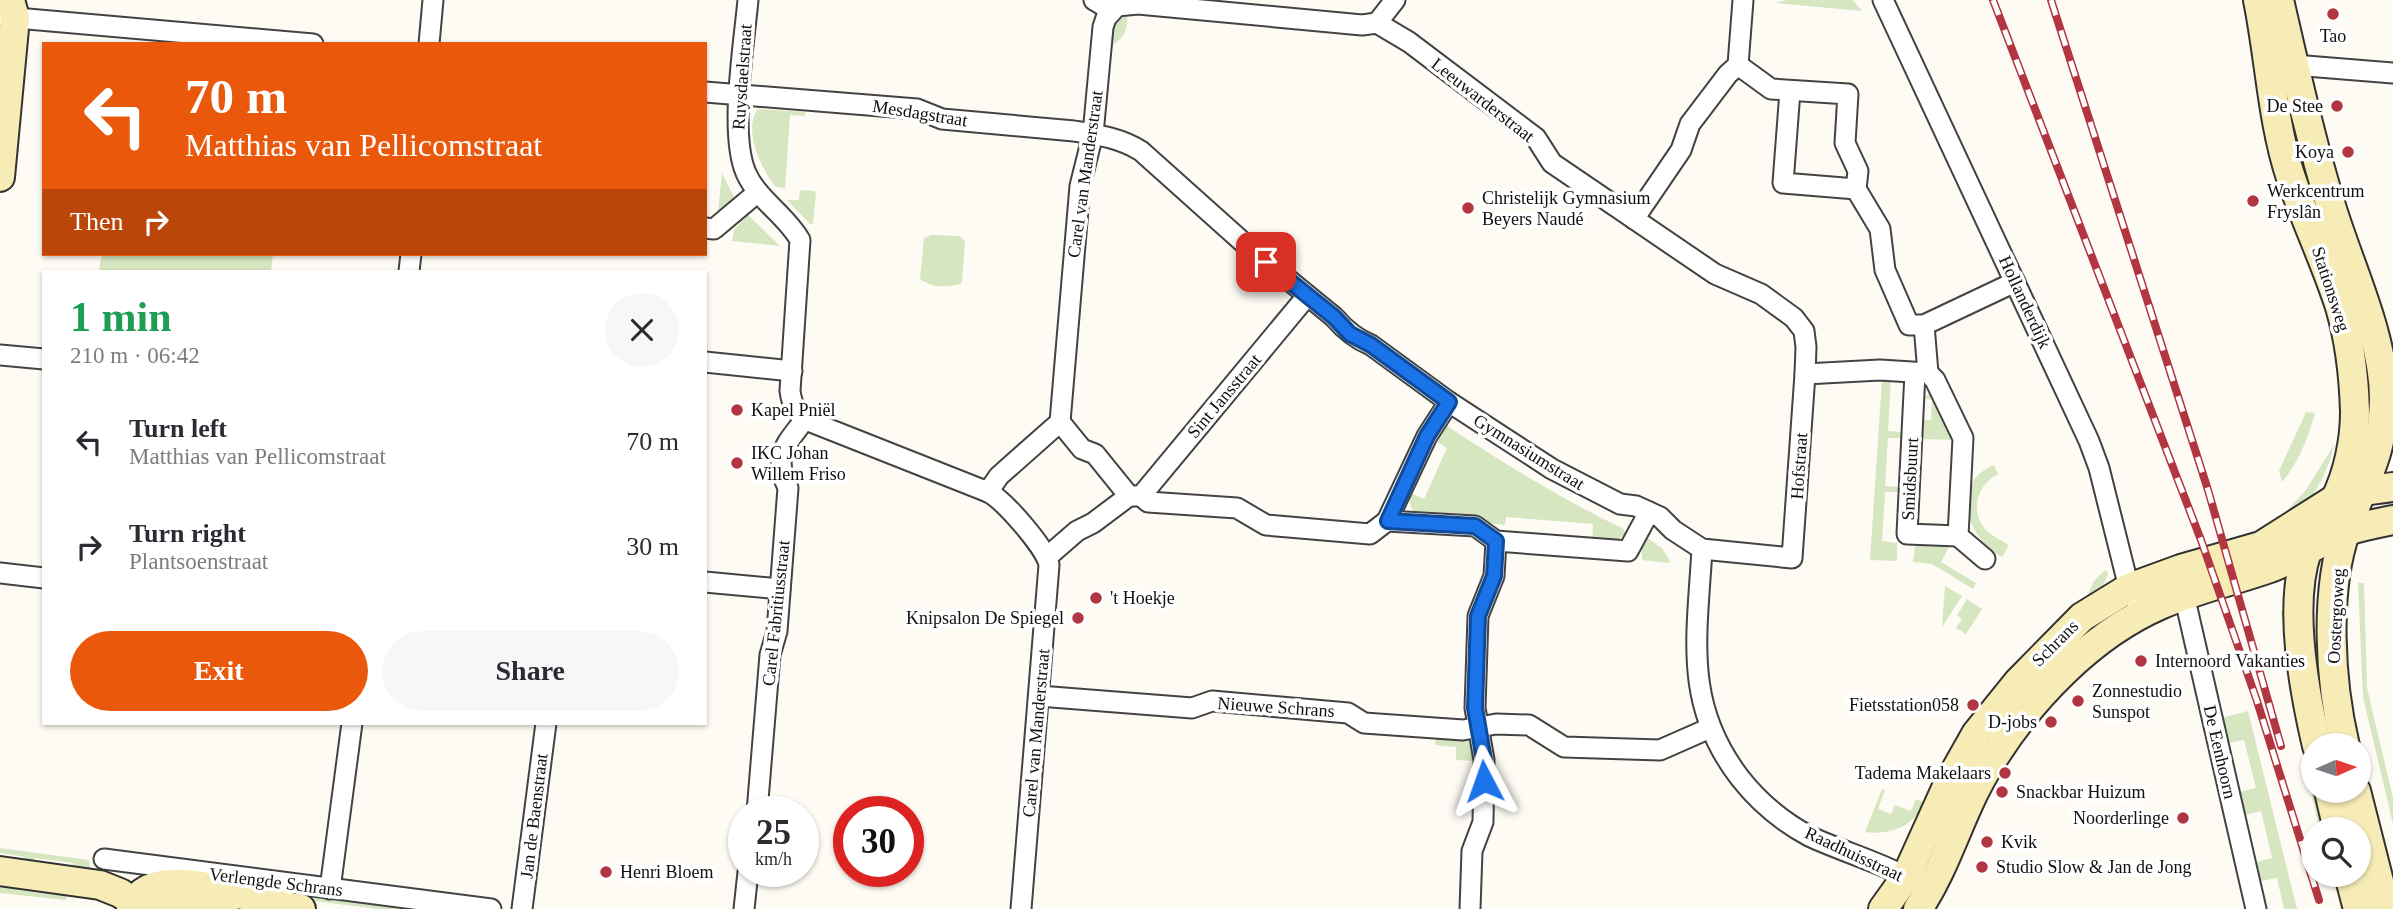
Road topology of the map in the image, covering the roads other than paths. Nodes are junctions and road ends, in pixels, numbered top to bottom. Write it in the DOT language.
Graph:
graph roads {
  1 [pos="433,0"];
  2 [pos="748,0"];
  3 [pos="1395,0"];
  4 [pos="1743,0"];
  5 [pos="1882,0"];
  6 [pos="2258,0"];
  7 [pos="2279,0"];
  8 [pos="1103,5"];
  9 [pos="1237,7"];
  10 [pos="8,11"];
  11 [pos="1377,23"];
  12 [pos="295,42"];
  13 [pos="429,42"];
  14 [pos="1738,65"];
  15 [pos="2294,65"];
  16 [pos="2393,73"];
  17 [pos="1790,91"];
  18 [pos="707,92"];
  19 [pos="740,95"];
  20 [pos="1093,134"];
  21 [pos="0,177"];
  22 [pos="1856,189"];
  23 [pos="758,192"];
  24 [pos="1634,219"];
  25 [pos="707,228"];
  26 [pos="2015,282"];
  27 [pos="1307,296"];
  28 [pos="1924,325"];
  29 [pos="0,355"];
  30 [pos="42,359"];
  31 [pos="707,362"];
  32 [pos="792,371"];
  33 [pos="1921,373"];
  34 [pos="1805,374"];
  35 [pos="1449,402"];
  36 [pos="805,419"];
  37 [pos="1060,422"];
  38 [pos="2388,441"];
  39 [pos="2393,488"];
  40 [pos="2364,491"];
  41 [pos="988,492"];
  42 [pos="1135,496"];
  43 [pos="2335,499"];
  44 [pos="1649,512"];
  45 [pos="2393,520"];
  46 [pos="1388,521"];
  47 [pos="2346,532"];
  48 [pos="1958,536"];
  49 [pos="1496,541"];
  50 [pos="1702,549"];
  51 [pos="2307,550"];
  52 [pos="1047,557"];
  53 [pos="1793,558"];
  54 [pos="1985,559"];
  55 [pos="2260,570"];
  56 [pos="0,573"];
  57 [pos="42,579"];
  58 [pos="707,582"];
  59 [pos="2129,588"];
  60 [pos="780,589"];
  61 [pos="2184,595"];
  62 [pos="2300,600"];
  63 [pos="2143,613"];
  64 [pos="1039,696"];
  65 [pos="352,725"];
  66 [pos="546,725"];
  67 [pos="1477,727"];
  68 [pos="1710,728"];
  69 [pos="2314,733"];
  70 [pos="2342,733"];
  71 [pos="758,796"];
  72 [pos="2359,803"];
  73 [pos="0,871"];
  74 [pos="102,872"];
  75 [pos="1906,877"];
  76 [pos="746,887"];
  77 [pos="2353,887"];
  78 [pos="330,889"];
  79 [pos="1924,900"];
  80 [pos="142,907"];
  81 [pos="1889,907"];
  82 [pos="295,908"];
  83 [pos="224,909"];
  84 [pos="250,909"];
  85 [pos="491,909"];
  86 [pos="522,909"];
  87 [pos="744,909"];
  88 [pos="1021,909"];
  89 [pos="1470,909"];
  90 [pos="2256,909"];
  91 [pos="2358,909"];
  92 [pos="2386,909"];
  1 -- 13 [label="street"];
  2 -- 19 [label="street, Ruysdaelstraat"];
  3 -- 11 [label="street"];
  4 -- 14 [label="street"];
  5 -- 26 [label="street, Hollanderdijk"];
  6 -- 43 [label="main road, Stationsweg"];
  7 -- 15 [label="main road, Stationsweg"];
  8 -- 9 [label="street"];
  8 -- 20 [label="street, Carel van Manderstraat"];
  9 -- 11 [label="street"];
  10 -- 12 [label="street"];
  10 -- 21 [label="main road"];
  11 -- 24 [label="street, Leeuwarderstraat"];
  14 -- 17 [label="street"];
  14 -- 24 [label="street"];
  15 -- 16 [label="street"];
  15 -- 38 [label="main road, Stationsweg"];
  17 -- 22 [label="street"];
  17 -- 22 [label="street"];
  18 -- 19 [label="street, Mesdagstraat"];
  19 -- 20 [label="street, Mesdagstraat"];
  19 -- 23 [label="street, Ruysdaelstraat"];
  20 -- 27 [label="street, Gymnasiumstraat"];
  20 -- 37 [label="street, Carel van Manderstraat"];
  22 -- 28 [label="street"];
  23 -- 25 [label="street"];
  23 -- 32 [label="street"];
  24 -- 34 [label="street, Leeuwarderstraat"];
  26 -- 28 [label="street"];
  26 -- 59 [label="street, Hollanderdijk"];
  27 -- 35 [label="street, Gymnasiumstraat"];
  27 -- 42 [label="street, Sint Jansstraat"];
  28 -- 33 [label="street, Smidsbuurt"];
  29 -- 30 [label="street"];
  31 -- 32 [label="street"];
  32 -- 36 [label="street"];
  33 -- 34 [label="street"];
  33 -- 48 [label="street, Smidsbuurt"];
  33 -- 48 [label="street, Smidsbuurt"];
  34 -- 53 [label="street, Hofstraat"];
  35 -- 44 [label="street, Gymnasiumstraat"];
  35 -- 46 [label="street"];
  36 -- 41 [label="street"];
  36 -- 60 [label="street, Carel Fabritiusstraat"];
  37 -- 41 [label="street"];
  37 -- 42 [label="street"];
  38 -- 40 [label="main road, Stationsweg"];
  39 -- 40 [label="main road, Schrans"];
  40 -- 43 [label="main road, Schrans"];
  40 -- 47 [label="main road, Oostergoweg"];
  41 -- 52 [label="street"];
  42 -- 46 [label="street"];
  42 -- 52 [label="street"];
  43 -- 51 [label="main road, Oostergoweg"];
  43 -- 59 [label="main road, Schrans"];
  44 -- 49 [label="street"];
  44 -- 50 [label="street, Gymnasiumstraat"];
  45 -- 47 [label="main road, Schrans"];
  46 -- 49 [label="street"];
  47 -- 51 [label="main road, Schrans"];
  47 -- 70 [label="main road, Oostergoweg"];
  48 -- 54 [label="street"];
  49 -- 67 [label="street"];
  50 -- 53 [label="street, Gymnasiumstraat"];
  50 -- 68 [label="street, Raadhuisstraat"];
  51 -- 55 [label="main road, Schrans"];
  51 -- 62 [label="main road, Oostergoweg"];
  52 -- 64 [label="street, Carel van Manderstraat"];
  55 -- 61 [label="main road, Schrans"];
  55 -- 62 [label="main road"];
  56 -- 57 [label="street"];
  58 -- 60 [label="street"];
  59 -- 63 [label="street, Hollanderdijk"];
  59 -- 75 [label="main road, Schrans"];
  60 -- 71 [label="street, Carel Fabritiusstraat"];
  61 -- 63 [label="main road, Schrans"];
  61 -- 90 [label="street, De Eenhoorn"];
  62 -- 69 [label="main road, Oostergoweg"];
  63 -- 79 [label="main road, Schrans"];
  64 -- 67 [label="street, Nieuwe Schrans"];
  64 -- 88 [label="street, Carel van Manderstraat"];
  65 -- 78 [label="street"];
  66 -- 86 [label="street, Jan de Baenstraat"];
  67 -- 68 [label="street, Nieuwe Schrans"];
  67 -- 89 [label="street"];
  68 -- 75 [label="street, Raadhuisstraat"];
  72 -- 92 [label="main road"];
  73 -- 74 [label="main road, Verlengde Schrans"];
  74 -- 78 [label="street, Verlengde Schrans"];
  74 -- 80 [label="main road, Verlengde Schrans"];
  75 -- 79 [label="street, Raadhuisstraat"];
  75 -- 81 [label="main road, Schrans"];
  76 -- 87 [label="street"];
  77 -- 91 [label="main road"];
  78 -- 85 [label="street, Verlengde Schrans"];
  80 -- 82 [label="main road, Verlengde Schrans"];
  80 -- 83 [label="main road, Verlengde Schrans"];
  82 -- 84 [label="main road, Verlengde Schrans"];
}
